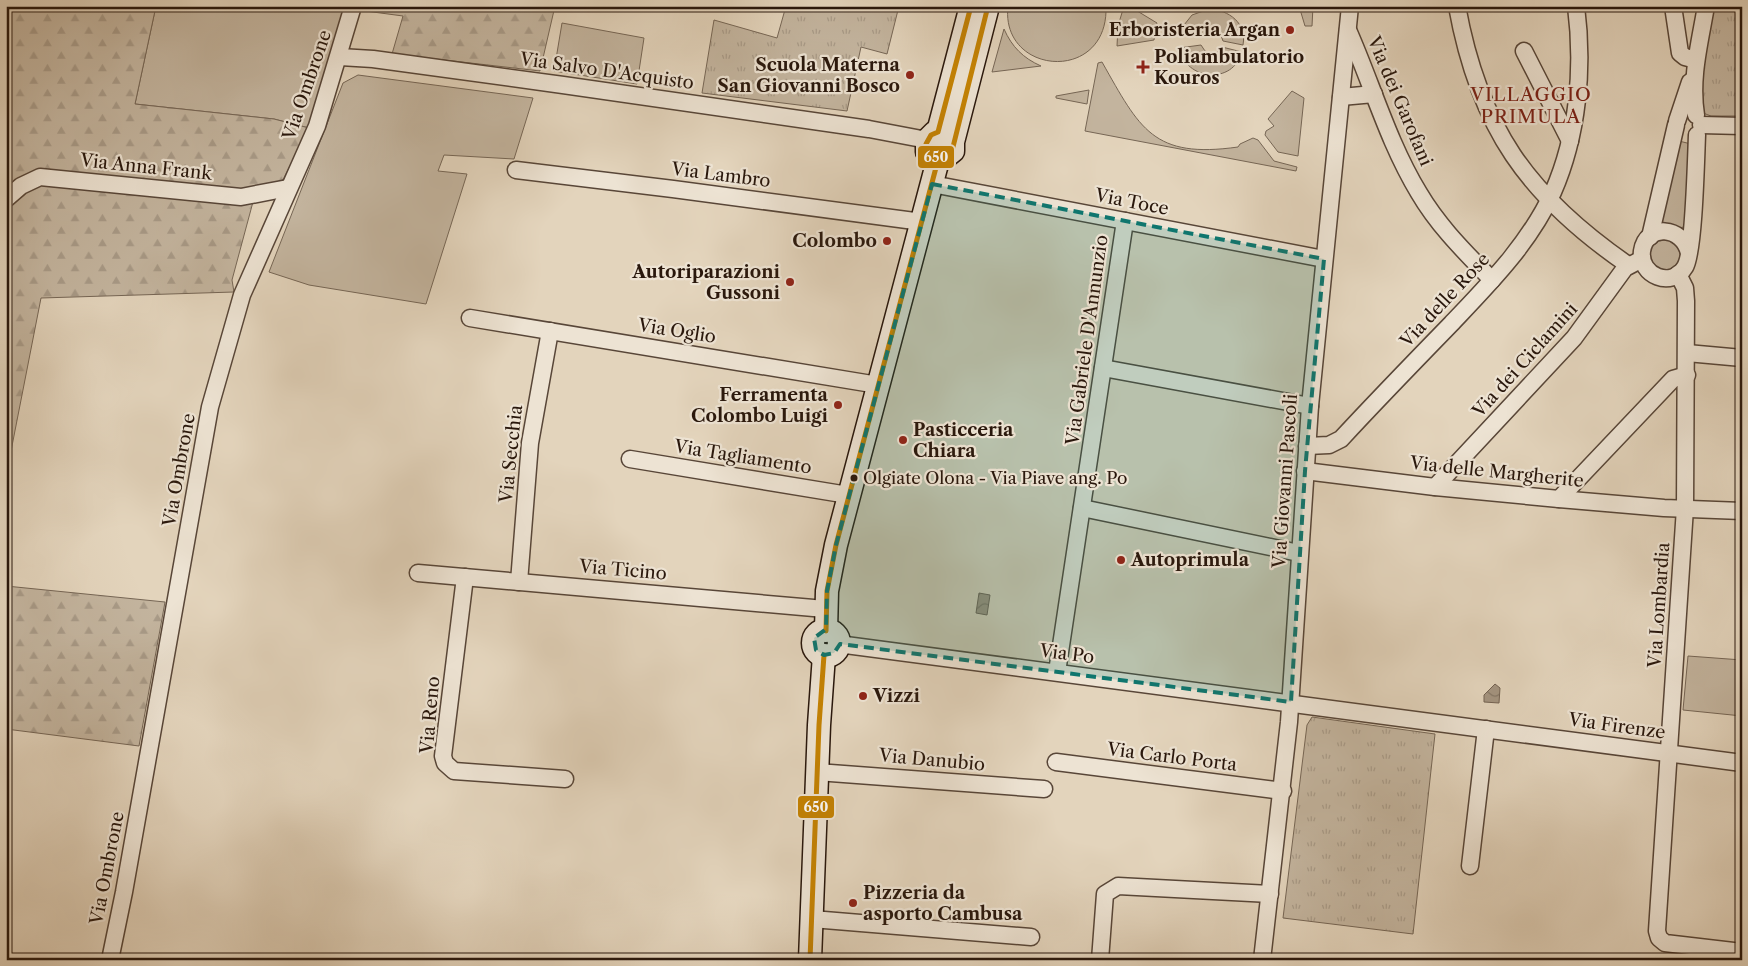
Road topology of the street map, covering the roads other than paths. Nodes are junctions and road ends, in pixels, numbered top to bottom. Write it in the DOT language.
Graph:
graph roads {
  1 [pos="354,6"];
  2 [pos="971,6"];
  3 [pos="988,6"];
  4 [pos="1350,6"];
  5 [pos="1457,6"];
  6 [pos="1576,6"];
  7 [pos="1673,6"];
  8 [pos="1706,6"];
  9 [pos="1348,29"];
  10 [pos="1524,51"];
  11 [pos="340,57"];
  12 [pos="1696,63"];
  13 [pos="1374,94"];
  14 [pos="1341,97"];
  15 [pos="1677,123"];
  16 [pos="1698,125"];
  17 [pos="1742,126"];
  18 [pos="939,138"];
  19 [pos="1570,141"];
  20 [pos="516,170"];
  21 [pos="932,184"];
  22 [pos="288,188"];
  23 [pos="6,199"];
  24 [pos="1548,201"];
  25 [pos="1125,221"];
  26 [pos="922,222"];
  27 [pos="1650,237"];
  28 [pos="1689,253"];
  29 [pos="1324,259"];
  30 [pos="1635,262"];
  31 [pos="1678,274"];
  32 [pos="1492,280"];
  33 [pos="470,318"];
  34 [pos="550,331"];
  35 [pos="1687,353"];
  36 [pos="1742,358"];
  37 [pos="1103,368"];
  38 [pos="1687,374"];
  39 [pos="878,384"];
  40 [pos="1310,406"];
  41 [pos="1307,446"];
  42 [pos="630,459"];
  43 [pos="1305,471"];
  44 [pos="1435,487"];
  45 [pos="848,495"];
  46 [pos="1559,499"];
  47 [pos="1082,508"];
  48 [pos="1686,508"];
  49 [pos="1742,511"];
  50 [pos="1299,553"];
  51 [pos="418,573"];
  52 [pos="465,577"];
  53 [pos="519,582"];
  54 [pos="825,609"];
  55 [pos="829,643"];
  56 [pos="1057,672"];
  57 [pos="1291,702"];
  58 [pos="1486,729"];
  59 [pos="1669,753"];
  60 [pos="1056,762"];
  61 [pos="1742,763"];
  62 [pos="817,772"];
  63 [pos="565,779"];
  64 [pos="1044,789"];
  65 [pos="1283,791"];
  66 [pos="1470,866"];
  67 [pos="1270,894"];
  68 [pos="812,919"];
  69 [pos="1031,936"];
  70 [pos="1742,952"];
  71 [pos="110,960"];
  72 [pos="810,960"];
  73 [pos="1100,960"];
  74 [pos="1262,960"];
  1 -- 11 [label="street, Via Ombrone"];
  2 -- 18 [label="street"];
  3 -- 18 [label="street"];
  4 -- 9 [label="street, Via Giovanni Pascoli"];
  5 -- 24 [label="street"];
  6 -- 19 [label="street, Via delle Rose"];
  7 -- 12 [label="street"];
  8 -- 12 [label="street"];
  9 -- 13 [label="street, Via dei Garofani"];
  9 -- 14 [label="street, Via Giovanni Pascoli"];
  10 -- 19 [label="street"];
  11 -- 18 [label="street, Via Salvo D'Acquisto"];
  11 -- 22 [label="street, Via Ombrone"];
  12 -- 15 [label="street"];
  12 -- 16 [label="street"];
  13 -- 14 [label="street"];
  13 -- 32 [label="street, Via dei Garofani"];
  14 -- 29 [label="street, Via Giovanni Pascoli"];
  15 -- 16 [label="street"];
  15 -- 16 [label="street"];
  15 -- 27 [label="street"];
  16 -- 17 [label="street"];
  16 -- 28 [label="street"];
  18 -- 21 [label="street"];
  19 -- 24 [label="street, Via delle Rose"];
  20 -- 26 [label="street, Via Lambro"];
  21 -- 25 [label="street, Via Toce"];
  21 -- 26 [label="street"];
  22 -- 23 [label="street, Via Anna Frank"];
  22 -- 71 [label="street, Via Ombrone"];
  24 -- 30 [label="street"];
  24 -- 32 [label="street, Via delle Rose"];
  25 -- 29 [label="street, Via Toce"];
  25 -- 37 [label="street, Via Gabriele D'Annunzio"];
  26 -- 39 [label="street"];
  27 -- 28 [label="street"];
  27 -- 30 [label="street"];
  28 -- 31 [label="street"];
  29 -- 40 [label="street, Via Giovanni Pascoli"];
  30 -- 31 [label="street"];
  30 -- 44 [label="street, Via dei Ciclamini"];
  31 -- 35 [label="street, Via Lombardia"];
  32 -- 41 [label="street, Via delle Rose"];
  33 -- 34 [label="street, Via Oglio"];
  34 -- 39 [label="street, Via Oglio"];
  34 -- 53 [label="street, Via Secchia"];
  35 -- 36 [label="street"];
  35 -- 38 [label="street, Via Lombardia"];
  37 -- 40 [label="street"];
  37 -- 47 [label="street, Via Gabriele D'Annunzio"];
  38 -- 46 [label="street"];
  38 -- 48 [label="street, Via Lombardia"];
  39 -- 45 [label="street"];
  40 -- 41 [label="street, Via Giovanni Pascoli"];
  41 -- 43 [label="street, Via Giovanni Pascoli"];
  42 -- 45 [label="street, Via Tagliamento"];
  43 -- 44 [label="street, Via delle Margherite"];
  43 -- 50 [label="street, Via Giovanni Pascoli"];
  44 -- 46 [label="street, Via delle Margherite"];
  45 -- 54 [label="street"];
  46 -- 48 [label="street, Via delle Margherite"];
  47 -- 50 [label="street"];
  47 -- 56 [label="street, Via Gabriele D'Annunzio"];
  48 -- 49 [label="street, Via delle Margherite"];
  48 -- 59 [label="street, Via Lombardia"];
  50 -- 57 [label="street, Via Giovanni Pascoli"];
  51 -- 52 [label="street, Via Ticino"];
  52 -- 53 [label="street, Via Ticino"];
  52 -- 63 [label="street, Via Reno"];
  53 -- 54 [label="street, Via Ticino"];
  54 -- 55 [label="street"];
  55 -- 56 [label="street, Via Po"];
  55 -- 62 [label="street"];
  56 -- 57 [label="street, Via Po"];
  57 -- 58 [label="street, Via Firenze"];
  57 -- 65 [label="street, Via Giovanni Pascoli"];
  58 -- 59 [label="street, Via Firenze"];
  58 -- 66 [label="street"];
  59 -- 61 [label="street, Via Firenze"];
  59 -- 70 [label="street, Via Lombardia"];
  60 -- 65 [label="street, Via Carlo Porta"];
  62 -- 64 [label="street, Via Danubio"];
  62 -- 68 [label="street"];
  65 -- 67 [label="street, Via Giovanni Pascoli"];
  67 -- 73 [label="street"];
  67 -- 74 [label="street, Via Giovanni Pascoli"];
  68 -- 69 [label="street"];
  68 -- 72 [label="street"];
}
